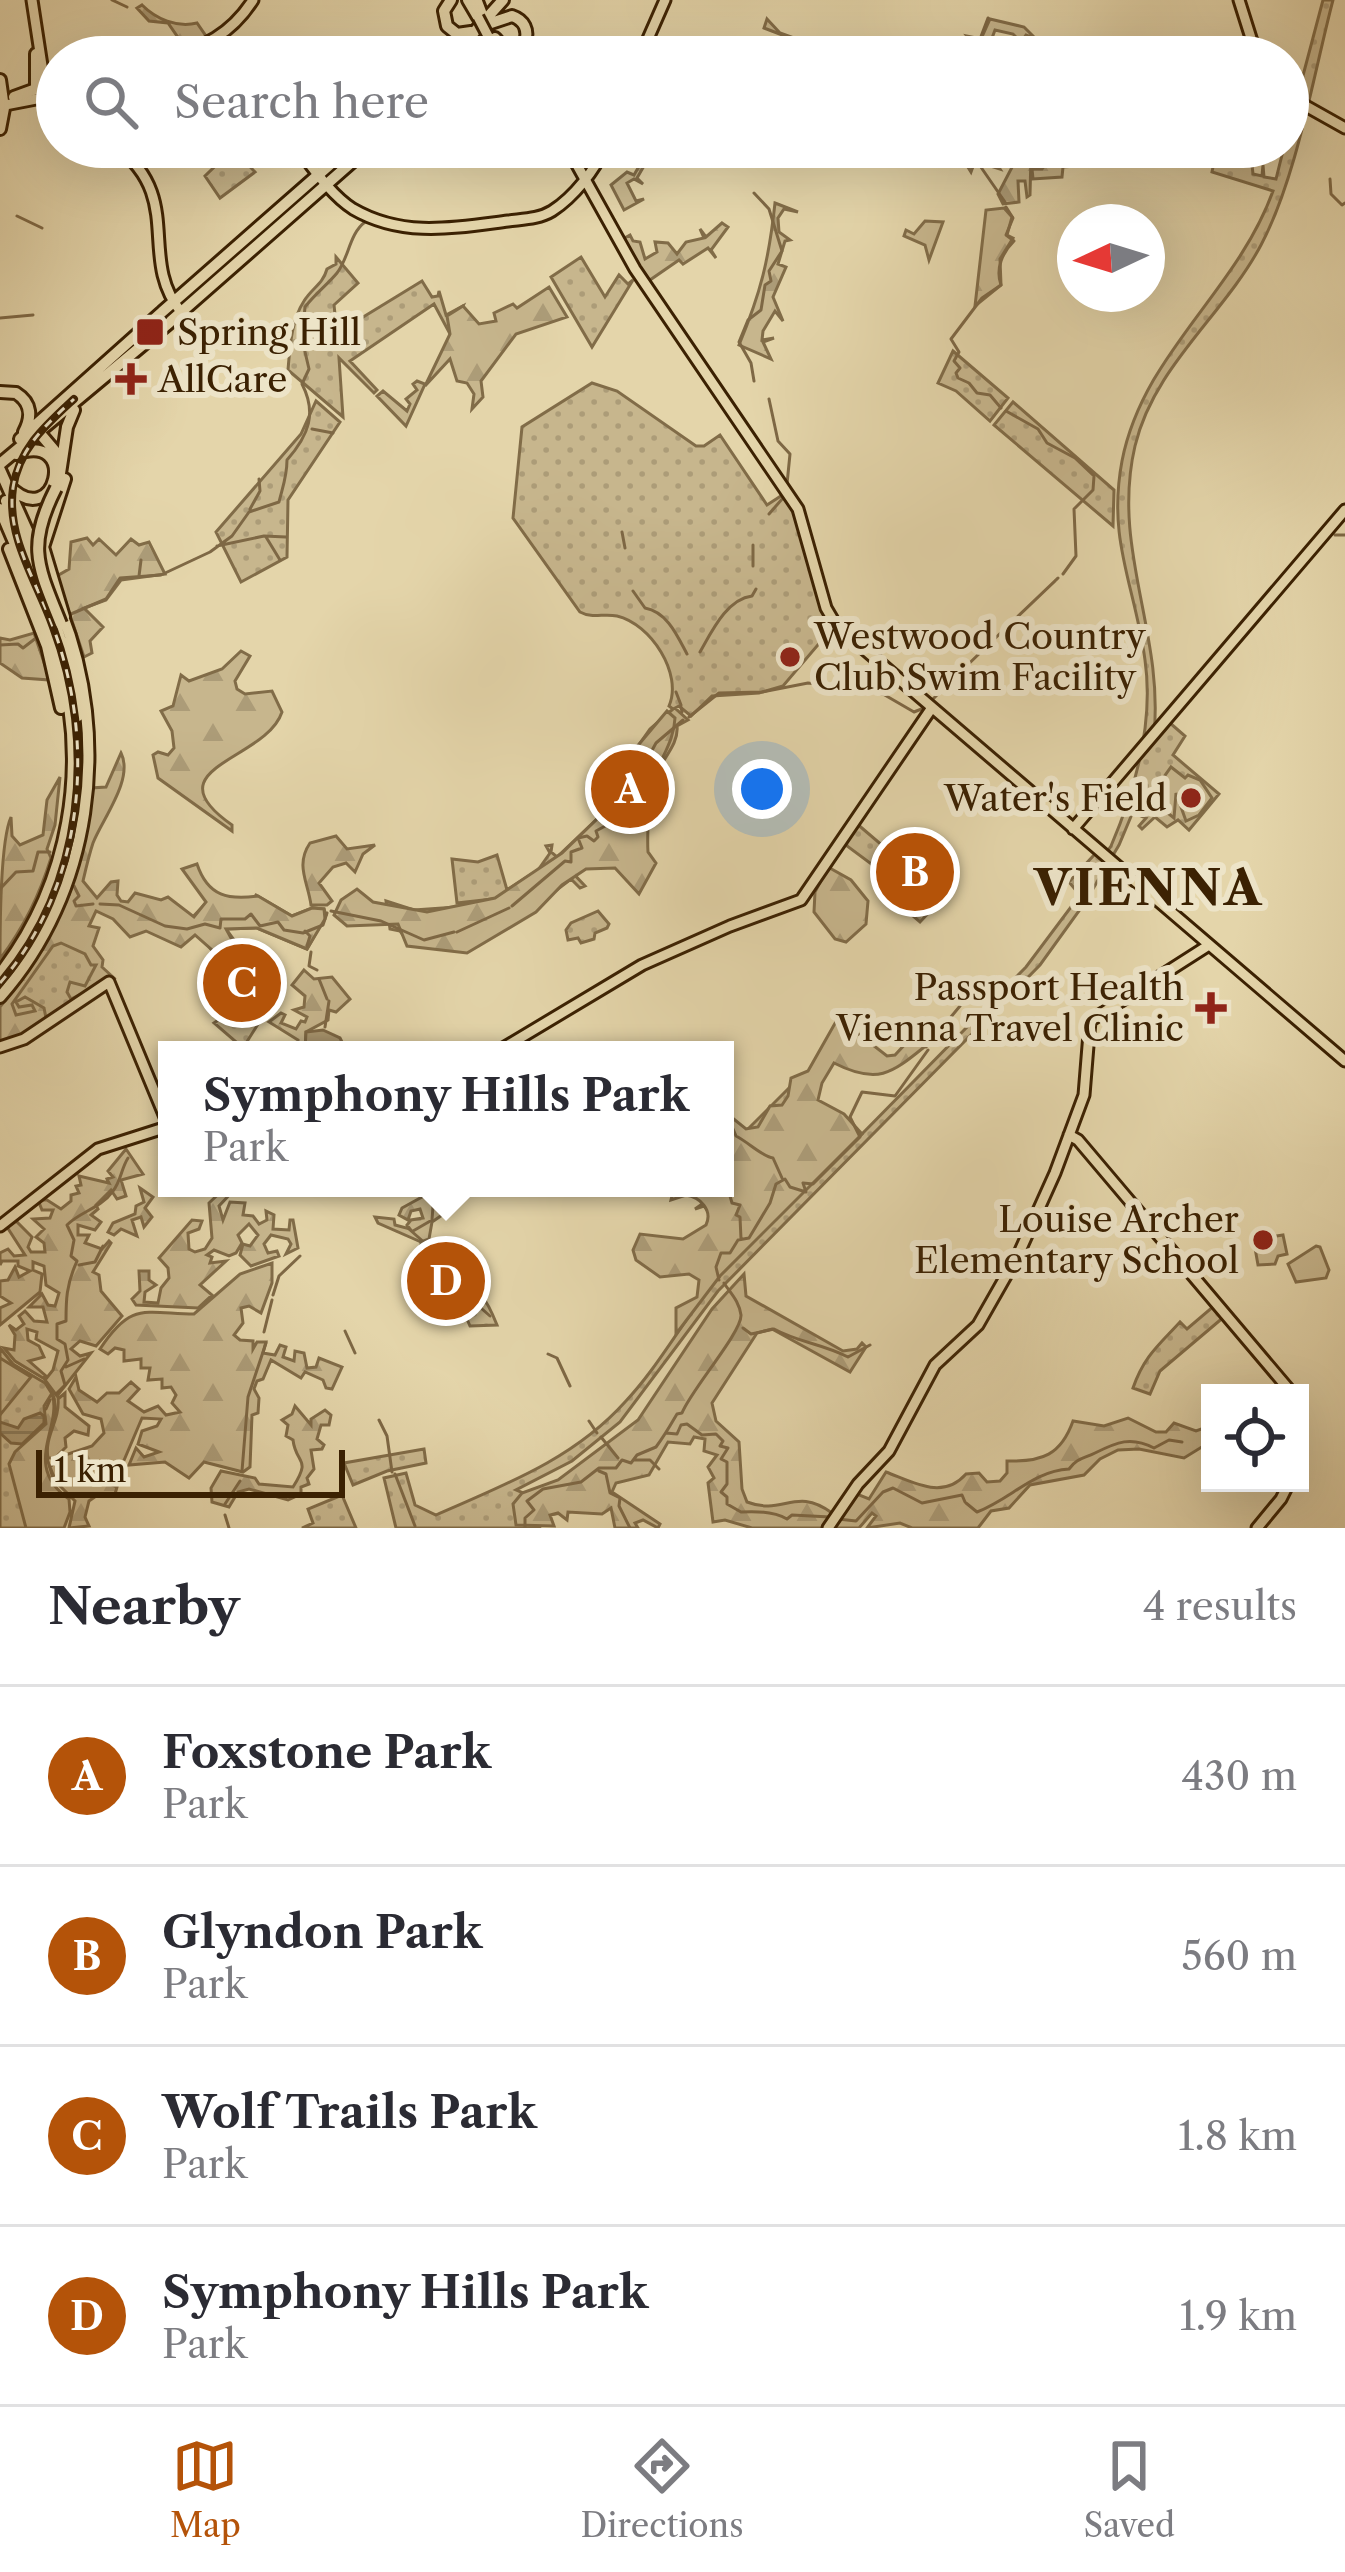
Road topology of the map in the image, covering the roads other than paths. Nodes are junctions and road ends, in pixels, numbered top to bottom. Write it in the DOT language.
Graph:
graph roads {
  1 [pos="32,0"];
  2 [pos="257,0"];
  3 [pos="448,0"];
  4 [pos="473,0"];
  5 [pos="665,0"];
  6 [pos="1238,0"];
  7 [pos="503,2"];
  8 [pos="486,27"];
  9 [pos="235,32"];
  10 [pos="224,36"];
  11 [pos="228,36"];
  12 [pos="234,36"];
  13 [pos="452,36"];
  14 [pos="478,36"];
  15 [pos="492,36"];
  16 [pos="530,36"];
  17 [pos="649,36"];
  18 [pos="1250,36"];
  19 [pos="36,38"];
  20 [pos="0,81"];
  21 [pos="36,89"];
  22 [pos="9,106"];
  23 [pos="1309,108"];
  24 [pos="1345,128"];
  25 [pos="139,168"];
  26 [pos="318,168"];
  27 [pos="332,168"];
  28 [pos="338,168"];
  29 [pos="576,168"];
  30 [pos="577,168"];
  31 [pos="593,168"];
  32 [pos="325,177"];
  33 [pos="583,180"];
  34 [pos="170,314"];
  35 [pos="123,352"];
  36 [pos="0,389"];
  37 [pos="60,419"];
  38 [pos="36,431"];
  39 [pos="15,443"];
  40 [pos="2,462"];
  41 [pos="59,486"];
  42 [pos="0,487"];
  43 [pos="0,509"];
  44 [pos="1345,510"];
  45 [pos="0,526"];
  46 [pos="0,542"];
  47 [pos="17,572"];
  48 [pos="63,622"];
  49 [pos="843,633"];
  50 [pos="931,709"];
  51 [pos="79,725"];
  52 [pos="1073,829"];
  53 [pos="1208,945"];
  54 [pos="0,968"];
  55 [pos="0,987"];
  56 [pos="0,1001"];
  57 [pos="516,1041"];
  58 [pos="0,1047"];
  59 [pos="1345,1061"];
  60 [pos="158,1100"];
  61 [pos="158,1125"];
  62 [pos="1070,1135"];
  63 [pos="0,1226"];
  64 [pos="1284,1384"];
  65 [pos="1284,1492"];
  66 [pos="828,1528"];
  67 [pos="1257,1528"];
  1 -- 19 [label="main road"];
  2 -- 9 [label="main road"];
  2 -- 10 [label="main road"];
  3 -- 8 [label="highway"];
  3 -- 13 [label="highway"];
  4 -- 8 [label="highway"];
  5 -- 17 [label="main road"];
  6 -- 18 [label="main road"];
  7 -- 8 [label="highway"];
  7 -- 16 [label="highway"];
  8 -- 14 [label="highway"];
  8 -- 15 [label="main road"];
  9 -- 11 [label="main road"];
  9 -- 12 [label="main road"];
  20 -- 22 [label="highway"];
  21 -- 22 [label="highway"];
  23 -- 24 [label="main road"];
  25 -- 34 [label="main road"];
  26 -- 32 [label="main road"];
  27 -- 32 [label="highway"];
  28 -- 32 [label="highway"];
  29 -- 33 [label="main road"];
  30 -- 33 [label="main road"];
  31 -- 33 [label="main road"];
  32 -- 33 [label="main road"];
  32 -- 34 [label="highway"];
  33 -- 49 [label="main road"];
  33 -- 49 [label="main road"];
  34 -- 37 [label="highway"];
  34 -- 37 [label="highway"];
  35 -- 37 [label="highway"];
  36 -- 37 [label="highway"];
  36 -- 39 [label="highway"];
  37 -- 38 [label="highway"];
  37 -- 41 [label="highway"];
  38 -- 39 [label="highway"];
  38 -- 40 [label="highway"];
  38 -- 41 [label="highway"];
  39 -- 40 [label="highway"];
  40 -- 40 [label="highway"];
  40 -- 48 [label="highway"];
  41 -- 48 [label="highway, bridge"];
  42 -- 51 [label="highway"];
  43 -- 54 [label="highway"];
  44 -- 52 [label="main road"];
  45 -- 47 [label="highway"];
  46 -- 47 [label="highway"];
  47 -- 54 [label="highway"];
  48 -- 51 [label="highway"];
  48 -- 56 [label="highway"];
  49 -- 50 [label="main road"];
  50 -- 52 [label="main road"];
  50 -- 57 [label="main road"];
  51 -- 55 [label="highway"];
  52 -- 53 [label="main road"];
  53 -- 59 [label="main road"];
  53 -- 62 [label="main road"];
  58 -- 60 [label="main road"];
  61 -- 63 [label="main road"];
  62 -- 64 [label="main road"];
  62 -- 66 [label="main road"];
  65 -- 67 [label="main road"];
}
